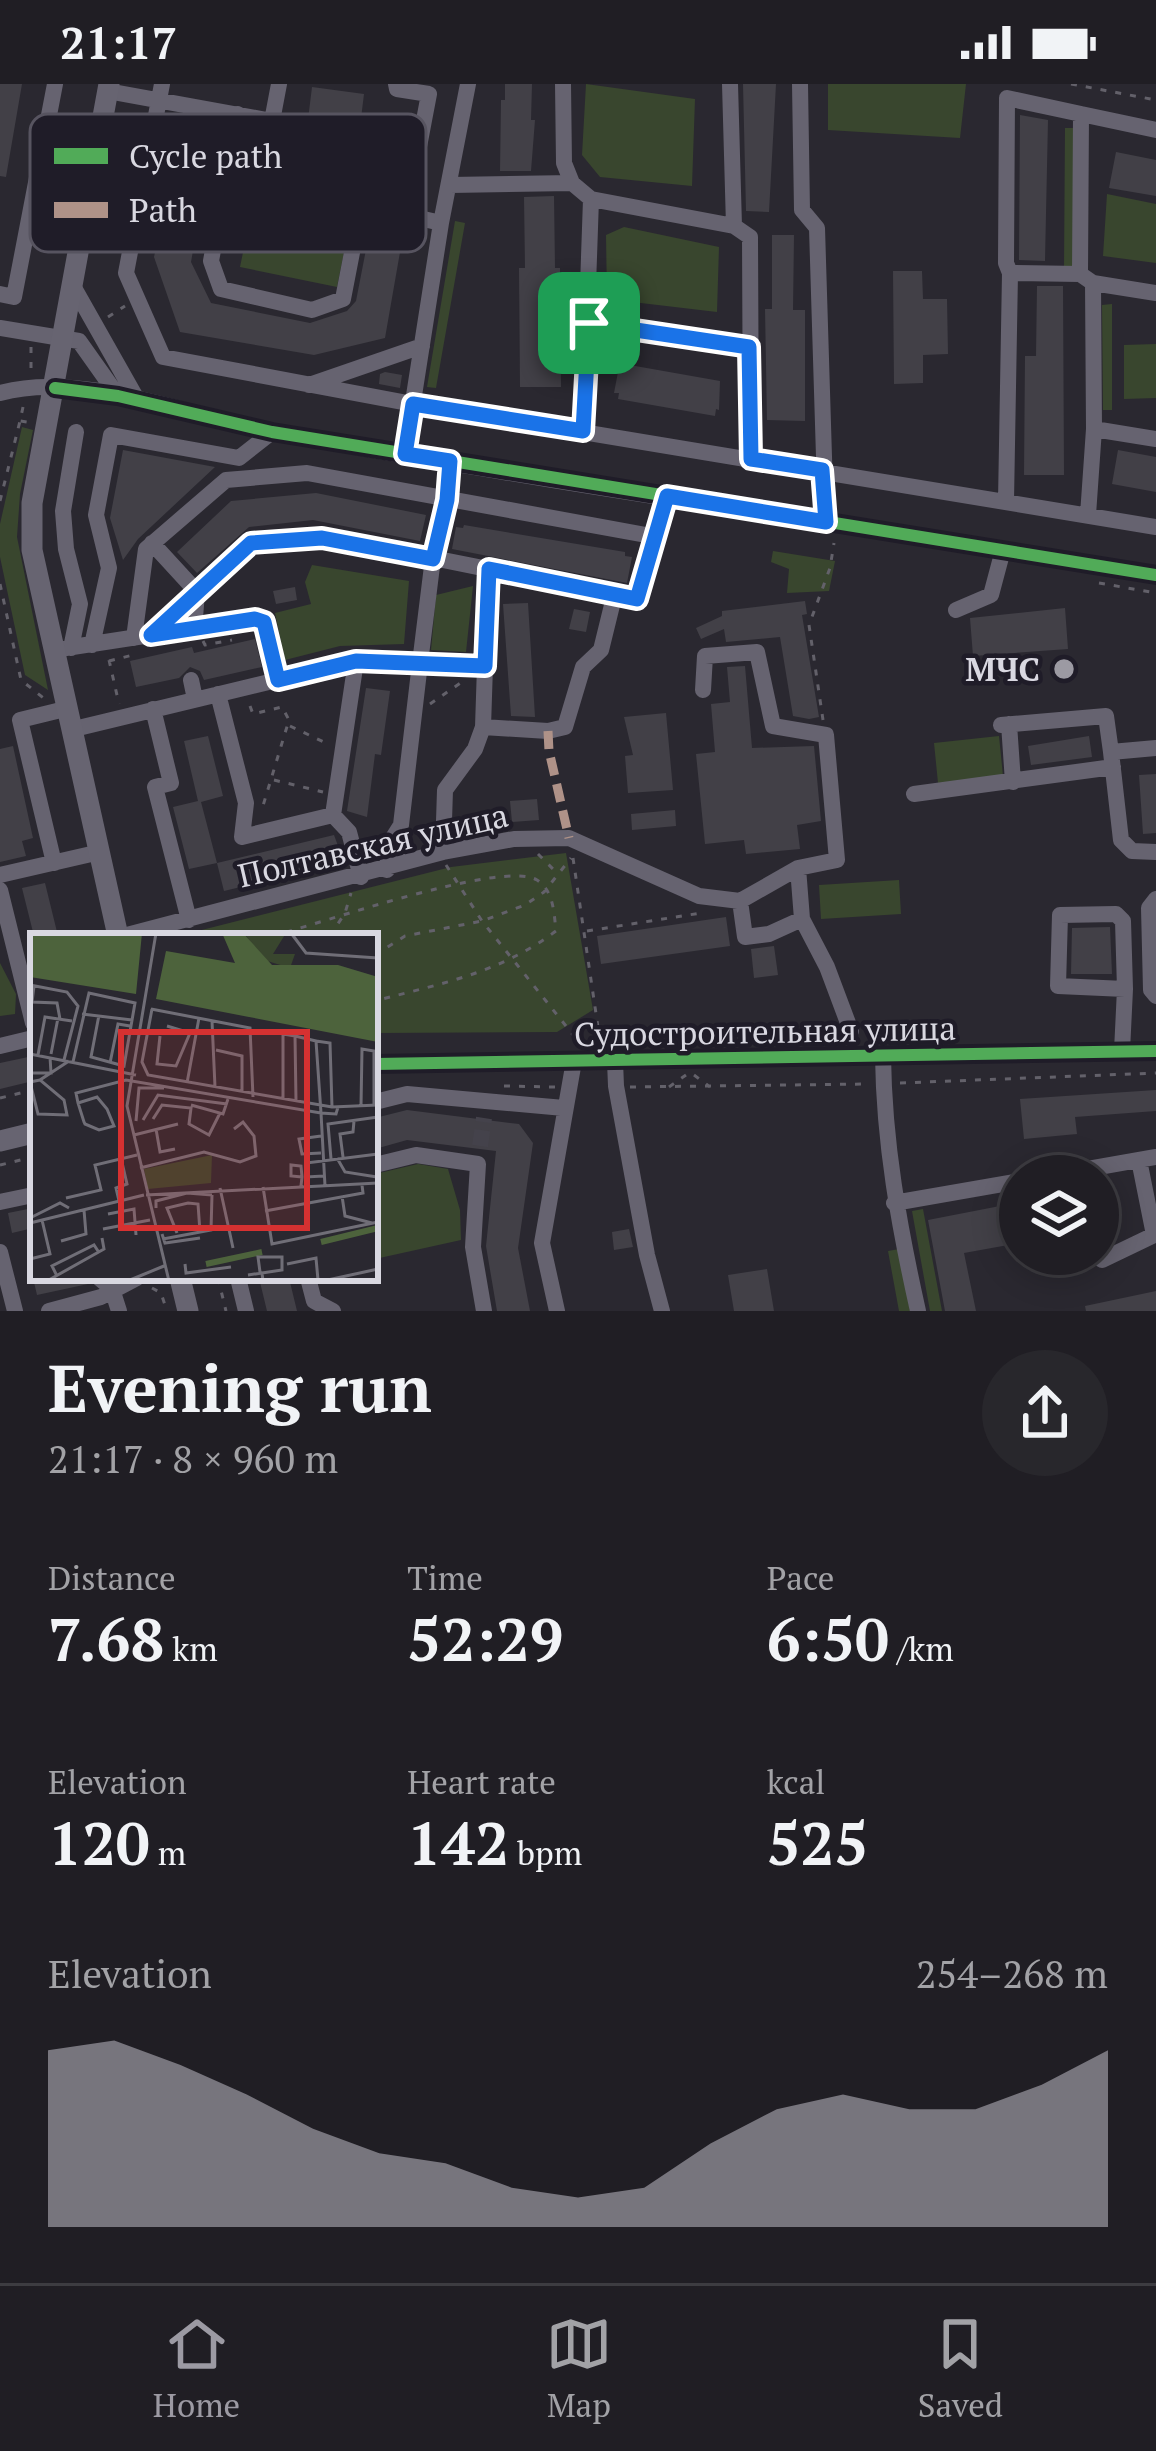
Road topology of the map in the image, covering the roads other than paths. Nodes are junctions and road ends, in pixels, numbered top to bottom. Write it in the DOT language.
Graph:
graph roads {
  1 [pos="56,84"];
  2 [pos="279,84"];
  3 [pos="396,84"];
  4 [pos="468,84"];
  5 [pos="563,84"];
  6 [pos="730,84"];
  7 [pos="800,84"];
  8 [pos="108,88"];
  9 [pos="160,92"];
  10 [pos="50,114"];
  11 [pos="238,114"];
  12 [pos="273,114"];
  13 [pos="425,114"];
  14 [pos="1081,114"];
  15 [pos="1156,130"];
  16 [pos="572,183"];
  17 [pos="450,185"];
  18 [pos="590,199"];
  19 [pos="30,216"];
  20 [pos="426,220"];
  21 [pos="441,223"];
  22 [pos="734,226"];
  23 [pos="79,252"];
  24 [pos="130,252"];
  25 [pos="213,252"];
  26 [pos="352,252"];
  27 [pos="1010,272"];
  28 [pos="1086,279"];
  29 [pos="73,286"];
  30 [pos="1156,293"];
  31 [pos="0,294"];
  32 [pos="589,323"];
  33 [pos="0,328"];
  34 [pos="64,338"];
  35 [pos="422,346"];
  36 [pos="749,347"];
  37 [pos="308,386"];
  38 [pos="55,388"];
  39 [pos="0,393"];
  40 [pos="118,396"];
  41 [pos="138,400"];
  42 [pos="413,404"];
  43 [pos="1094,429"];
  44 [pos="583,431"];
  45 [pos="76,432"];
  46 [pos="272,432"];
  47 [pos="1156,439"];
  48 [pos="405,454"];
  49 [pos="751,459"];
  50 [pos="450,461"];
  51 [pos="822,470"];
  52 [pos="667,496"];
  53 [pos="447,500"];
  54 [pos="1006,501"];
  55 [pos="1088,515"];
  56 [pos="826,522"];
  57 [pos="1156,527"];
  58 [pos="657,537"];
  59 [pos="152,543"];
  60 [pos="1003,550"];
  61 [pos="433,559"];
  62 [pos="489,569"];
  63 [pos="1156,575"];
  64 [pos="197,592"];
  65 [pos="616,592"];
  66 [pos="956,610"];
  67 [pos="194,631"];
  68 [pos="134,638"];
  69 [pos="100,644"];
  70 [pos="62,649"];
  71 [pos="356,661"];
  72 [pos="420,663"];
  73 [pos="485,666"];
  74 [pos="191,680"];
  75 [pos="275,688"];
  76 [pos="703,690"];
  77 [pos="218,694"];
  78 [pos="195,699"];
  79 [pos="153,710"];
  80 [pos="62,714"];
  81 [pos="483,727"];
  82 [pos="1156,748"];
  83 [pos="1112,760"];
  84 [pos="1013,782"];
  85 [pos="914,794"];
  86 [pos="334,806"];
  87 [pos="1156,851"];
  88 [pos="100,853"];
  89 [pos="443,853"];
  90 [pos="54,862"];
  91 [pos="798,868"];
  92 [pos="387,870"];
  93 [pos="0,875"];
  94 [pos="362,877"];
  95 [pos="0,895"];
  96 [pos="1156,899"];
  97 [pos="740,901"];
  98 [pos="802,919"];
  99 [pos="189,920"];
  100 [pos="120,933"];
  101 [pos="134,933"];
  102 [pos="1125,989"];
  103 [pos="1156,996"];
  104 [pos="30,1011"];
  105 [pos="850,1031"];
  106 [pos="30,1039"];
  107 [pos="0,1046"];
  108 [pos="1122,1051"];
  109 [pos="1156,1051"];
  110 [pos="883,1056"];
  111 [pos="574,1061"];
  112 [pos="615,1061"];
  113 [pos="378,1064"];
  114 [pos="378,1101"];
  115 [pos="564,1108"];
  116 [pos="30,1134"];
  117 [pos="0,1142"];
  118 [pos="1148,1158"];
  119 [pos="378,1164"];
  120 [pos="999,1185"];
  121 [pos="30,1196"];
  122 [pos="0,1202"];
  123 [pos="895,1203"];
  124 [pos="0,1252"];
  125 [pos="1119,1252"];
  126 [pos="181,1281"];
  127 [pos="239,1281"];
  128 [pos="309,1281"];
  129 [pos="105,1284"];
  130 [pos="15,1311"];
  131 [pos="49,1311"];
  132 [pos="118,1311"];
  133 [pos="188,1311"];
  134 [pos="246,1311"];
  135 [pos="333,1311"];
  136 [pos="484,1311"];
  137 [pos="557,1311"];
  138 [pos="662,1311"];
  139 [pos="918,1311"];
  1 -- 10 [label="street"];
  2 -- 12 [label="street"];
  3 -- 13 [label="street"];
  4 -- 17 [label="street"];
  5 -- 16 [label="street"];
  6 -- 22 [label="street"];
  7 -- 51 [label="street"];
  8 -- 9 [label="street"];
  9 -- 11 [label="street"];
  14 -- 15 [label="street"];
  14 -- 27 [label="street"];
  14 -- 28 [label="street"];
  16 -- 17 [label="street"];
  16 -- 18 [label="street"];
  17 -- 21 [label="street"];
  18 -- 22 [label="street"];
  18 -- 32 [label="street"];
  19 -- 31 [label="street"];
  20 -- 21 [label="street"];
  21 -- 35 [label="street"];
  22 -- 36 [label="street"];
  23 -- 29 [label="main road"];
  24 -- 37 [label="street"];
  25 -- 26 [label="street"];
  27 -- 28 [label="street"];
  27 -- 54 [label="street"];
  28 -- 30 [label="street"];
  28 -- 43 [label="street"];
  29 -- 34 [label="main road"];
  29 -- 41 [label="street"];
  32 -- 36 [label="street"];
  32 -- 44 [label="street"];
  33 -- 34 [label="street"];
  34 -- 38 [label="main road"];
  34 -- 40 [label="street"];
  35 -- 37 [label="street"];
  35 -- 42 [label="street"];
  36 -- 49 [label="street"];
  37 -- 42 [label="street"];
  38 -- 39 [label="street"];
  38 -- 40 [label="street"];
  38 -- 70 [label="main road"];
  40 -- 41 [label="street"];
  41 -- 46 [label="street"];
  42 -- 44 [label="street"];
  42 -- 48 [label="street"];
  43 -- 47 [label="street"];
  43 -- 55 [label="street"];
  44 -- 49 [label="street"];
  45 -- 70 [label="street"];
  46 -- 48 [label="street"];
  46 -- 69 [label="street"];
  48 -- 50 [label="street"];
  49 -- 51 [label="street"];
  50 -- 52 [label="street"];
  50 -- 53 [label="street"];
  51 -- 54 [label="street"];
  51 -- 56 [label="street"];
  52 -- 56 [label="street"];
  52 -- 58 [label="street"];
  53 -- 58 [label="street"];
  53 -- 59 [label="street"];
  53 -- 61 [label="street"];
  54 -- 55 [label="street"];
  55 -- 57 [label="street"];
  56 -- 60 [label="street"];
  58 -- 65 [label="street"];
  59 -- 64 [label="street"];
  59 -- 68 [label="street"];
  60 -- 63 [label="street"];
  60 -- 66 [label="street"];
  61 -- 62 [label="street"];
  61 -- 64 [label="street"];
  61 -- 72 [label="street"];
  62 -- 65 [label="street"];
  62 -- 73 [label="street"];
  64 -- 67 [label="street"];
  65 -- 81 [label="street"];
  67 -- 68 [label="street"];
  67 -- 75 [label="street"];
  68 -- 69 [label="street"];
  69 -- 70 [label="street"];
  70 -- 80 [label="main road"];
  71 -- 72 [label="street"];
  71 -- 75 [label="street"];
  71 -- 86 [label="street"];
  72 -- 73 [label="street"];
  72 -- 92 [label="street"];
  73 -- 81 [label="street"];
  74 -- 78 [label="street"];
  75 -- 77 [label="street"];
  76 -- 91 [label="street"];
  77 -- 78 [label="street"];
  77 -- 86 [label="street"];
  78 -- 79 [label="street"];
  79 -- 80 [label="street"];
  79 -- 99 [label="street"];
  80 -- 88 [label="main road"];
  80 -- 90 [label="street"];
  81 -- 89 [label="street"];
  82 -- 83 [label="street"];
  83 -- 84 [label="street"];
  83 -- 84 [label="street"];
  83 -- 87 [label="street"];
  84 -- 85 [label="street"];
  86 -- 94 [label="street"];
  88 -- 90 [label="street"];
  88 -- 100 [label="main road"];
  89 -- 92 [label="street, Полтавская улица"];
  89 -- 97 [label="street, Полтавская улица"];
  90 -- 93 [label="street"];
  91 -- 97 [label="street"];
  91 -- 98 [label="street"];
  92 -- 94 [label="street, Полтавская улица"];
  94 -- 99 [label="street, Полтавская улица"];
  95 -- 104 [label="street"];
  96 -- 103 [label="street"];
  97 -- 98 [label="street"];
  98 -- 105 [label="street"];
  99 -- 101 [label="street, Полтавская улица"];
  102 -- 102 [label="street"];
  102 -- 108 [label="street"];
  106 -- 107 [label="street"];
  108 -- 109 [label="street, Судостроительная улица"];
  108 -- 110 [label="street, Судостроительная улица"];
  110 -- 112 [label="street, Судостроительная улица"];
  110 -- 123 [label="street"];
  111 -- 112 [label="street, Судостроительная улица"];
  111 -- 113 [label="street, Судостроительная улица"];
  111 -- 115 [label="street"];
  112 -- 138 [label="street"];
  114 -- 115 [label="street"];
  115 -- 137 [label="street"];
  116 -- 117 [label="main road"];
  118 -- 125 [label="street"];
  119 -- 136 [label="street"];
  120 -- 123 [label="street"];
  121 -- 122 [label="street"];
  123 -- 139 [label="street"];
  124 -- 130 [label="street"];
  126 -- 133 [label="main road"];
  127 -- 134 [label="street"];
  128 -- 135 [label="street"];
  129 -- 131 [label="street"];
  129 -- 132 [label="street"];
}
